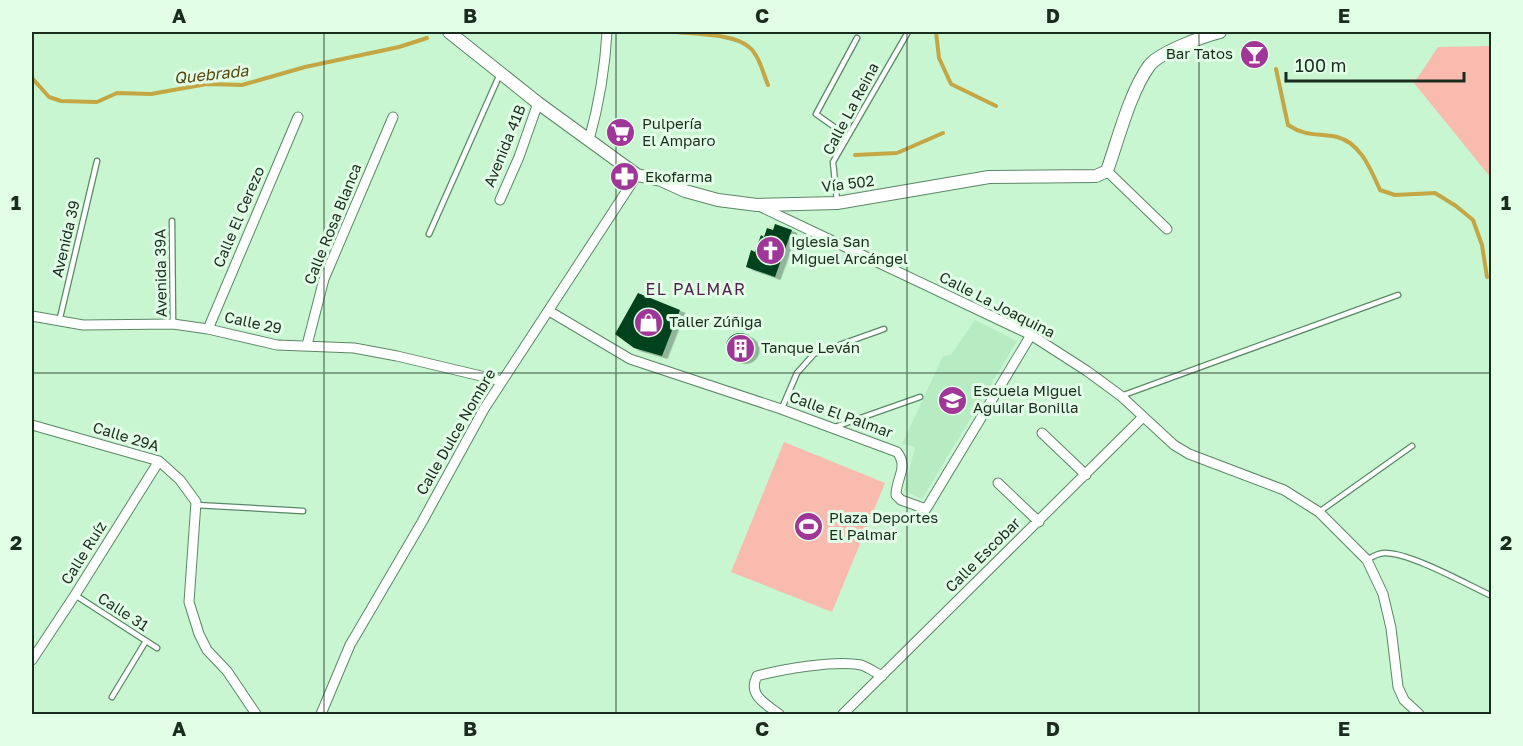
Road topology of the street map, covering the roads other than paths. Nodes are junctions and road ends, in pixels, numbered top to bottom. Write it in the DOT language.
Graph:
graph roads {
  1 [pos="449,32"];
  2 [pos="607,32"];
  3 [pos="908,32"];
  4 [pos="1220,32"];
  5 [pos="857,38"];
  6 [pos="501,73"];
  7 [pos="538,103"];
  8 [pos="298,117"];
  9 [pos="393,117"];
  10 [pos="847,136"];
  11 [pos="589,140"];
  12 [pos="97,161"];
  13 [pos="1107,171"];
  14 [pos="637,175"];
  15 [pos="500,200"];
  16 [pos="837,203"];
  17 [pos="757,205"];
  18 [pos="172,220"];
  19 [pos="1167,229"];
  20 [pos="429,234"];
  21 [pos="1398,295"];
  22 [pos="549,311"];
  23 [pos="32,316"];
  24 [pos="59,322"];
  25 [pos="173,324"];
  26 [pos="208,329"];
  27 [pos="884,329"];
  28 [pos="1031,335"];
  29 [pos="307,345"];
  30 [pos="502,381"];
  31 [pos="1121,396"];
  32 [pos="920,397"];
  33 [pos="782,409"];
  34 [pos="1143,417"];
  35 [pos="32,425"];
  36 [pos="832,428"];
  37 [pos="1042,433"];
  38 [pos="1412,446"];
  39 [pos="159,461"];
  40 [pos="1086,475"];
  41 [pos="998,483"];
  42 [pos="196,503"];
  43 [pos="303,511"];
  44 [pos="1319,512"];
  45 [pos="1038,522"];
  46 [pos="1367,560"];
  47 [pos="75,595"];
  48 [pos="1491,596"];
  49 [pos="146,641"];
  50 [pos="157,648"];
  51 [pos="32,660"];
  52 [pos="882,676"];
  53 [pos="112,697"];
  54 [pos="256,714"];
  55 [pos="321,714"];
  56 [pos="779,714"];
  57 [pos="843,714"];
  58 [pos="1419,714"];
  1 -- 6 [label="street, Vía 502"];
  2 -- 11 [label="street"];
  3 -- 10 [label="lane, Calle La Reina"];
  4 -- 13 [label="street"];
  5 -- 10 [label="lane"];
  6 -- 7 [label="street, Vía 502"];
  6 -- 20 [label="lane"];
  7 -- 11 [label="street, Vía 502"];
  7 -- 15 [label="street, Avenida 41B"];
  8 -- 26 [label="street, Calle El Cerezo"];
  9 -- 29 [label="street, Calle Rosa Blanca"];
  10 -- 16 [label="lane, Calle La Reina"];
  11 -- 14 [label="street, Vía 502"];
  12 -- 24 [label="lane, Avenida 39"];
  13 -- 16 [label="street, Vía 502"];
  13 -- 19 [label="street"];
  14 -- 17 [label="street, Vía 502"];
  14 -- 22 [label="street, Calle Dulce Nombre"];
  16 -- 17 [label="street, Vía 502"];
  17 -- 28 [label="street, Calle La Joaquina"];
  18 -- 25 [label="lane, Avenida 39A"];
  21 -- 31 [label="lane"];
  22 -- 30 [label="street, Calle Dulce Nombre"];
  22 -- 33 [label="street, Calle El Palmar"];
  23 -- 24 [label="street, Calle 29"];
  24 -- 25 [label="street, Calle 29"];
  25 -- 26 [label="street, Calle 29"];
  26 -- 29 [label="street, Calle 29"];
  27 -- 33 [label="lane"];
  28 -- 31 [label="street, Calle La Joaquina"];
  28 -- 36 [label="street, Calle El Palmar"];
  29 -- 30 [label="street, Calle 29"];
  30 -- 55 [label="street, Calle Dulce Nombre"];
  31 -- 34 [label="street, Calle La Joaquina"];
  32 -- 36 [label="lane"];
  33 -- 36 [label="street, Calle El Palmar"];
  34 -- 40 [label="street, Calle Escobar"];
  34 -- 44 [label="street, Calle La Joaquina"];
  35 -- 39 [label="street, Calle 29A"];
  37 -- 40 [label="street"];
  38 -- 44 [label="lane"];
  39 -- 42 [label="street, Calle 29A"];
  39 -- 47 [label="street, Calle Ruíz"];
  40 -- 45 [label="street, Calle Escobar"];
  41 -- 45 [label="street"];
  42 -- 43 [label="lane"];
  42 -- 54 [label="street"];
  44 -- 46 [label="street, Calle La Joaquina"];
  45 -- 52 [label="street, Calle Escobar"];
  46 -- 48 [label="lane"];
  46 -- 58 [label="street, Calle La Joaquina"];
  47 -- 49 [label="lane, Calle 31"];
  47 -- 51 [label="street, Calle Ruíz"];
  49 -- 50 [label="lane, Calle 31"];
  49 -- 53 [label="lane"];
  52 -- 56 [label="street"];
  52 -- 57 [label="street, Calle Escobar"];
}
